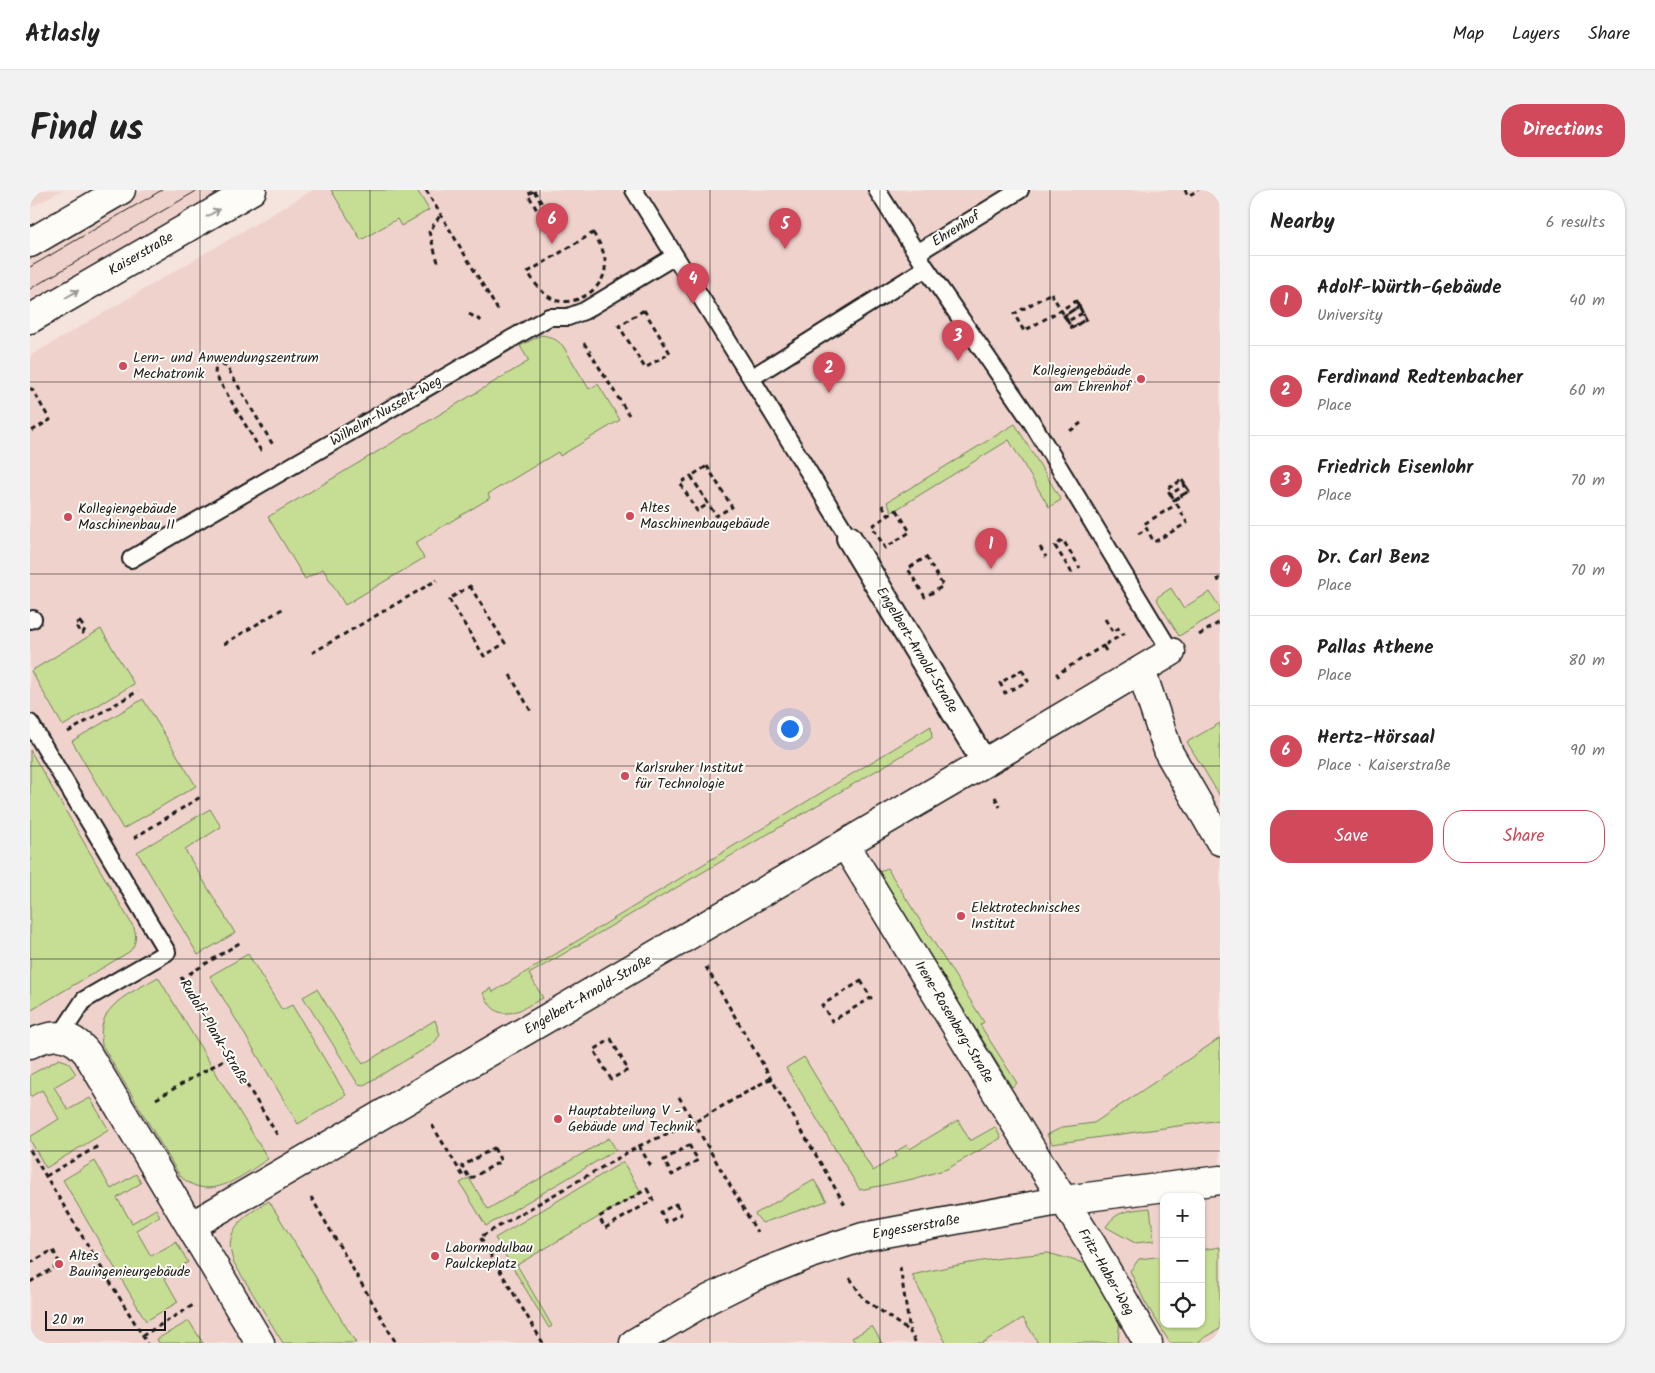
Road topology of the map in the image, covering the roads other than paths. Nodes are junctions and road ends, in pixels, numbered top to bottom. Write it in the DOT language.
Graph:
graph roads {
  1 [pos="121,190"];
  2 [pos="252,190"];
  3 [pos="634,190"];
  4 [pos="877,190"];
  5 [pos="1020,190"];
  6 [pos="30,243"];
  7 [pos="917,253"];
  8 [pos="675,256"];
  9 [pos="926,268"];
  10 [pos="30,319"];
  11 [pos="751,378"];
  12 [pos="849,538"];
  13 [pos="131,559"];
  14 [pos="1171,652"];
  15 [pos="1141,670"];
  16 [pos="30,723"];
  17 [pos="984,762"];
  18 [pos="1220,841"];
  19 [pos="845,844"];
  20 [pos="60,1036"];
  21 [pos="30,1044"];
  22 [pos="1220,1180"];
  23 [pos="1064,1200"];
  24 [pos="191,1226"];
  25 [pos="260,1343"];
  26 [pos="634,1343"];
  27 [pos="1148,1343"];
  1 -- 6 [label="street"];
  10 -- 2 [label="street, Kaiserstraße, one-way"];
  3 -- 8 [label="lane"];
  4 -- 7 [label="lane"];
  5 -- 7 [label="lane, Ehrenhof"];
  7 -- 9 [label="lane"];
  8 -- 11 [label="lane"];
  8 -- 13 [label="lane, Wilhelm-Nusselt-Weg"];
  9 -- 11 [label="lane"];
  9 -- 14 [label="lane"];
  11 -- 12 [label="lane"];
  12 -- 17 [label="street, Engelbert-Arnold-Straße"];
  14 -- 15 [label="street, Engelbert-Arnold-Straße"];
  15 -- 17 [label="street, Engelbert-Arnold-Straße"];
  15 -- 18 [label="street"];
  16 -- 20 [label="lane"];
  17 -- 19 [label="street, Engelbert-Arnold-Straße"];
  19 -- 23 [label="street, Irene-Rosenberg-Straße"];
  19 -- 24 [label="street, Engelbert-Arnold-Straße"];
  20 -- 21 [label="street"];
  20 -- 24 [label="street"];
  22 -- 23 [label="street, Engesserstraße"];
  23 -- 26 [label="street, Engesserstraße"];
  23 -- 27 [label="street, Fritz-Haber-Weg"];
  24 -- 25 [label="street"];
}
